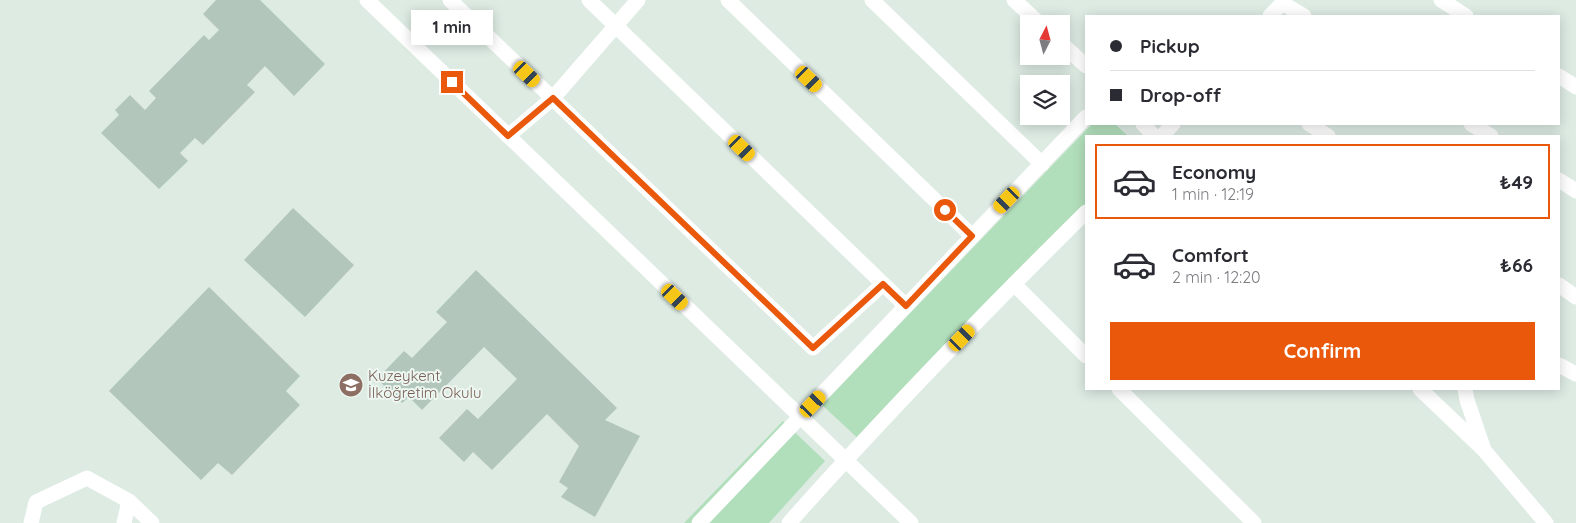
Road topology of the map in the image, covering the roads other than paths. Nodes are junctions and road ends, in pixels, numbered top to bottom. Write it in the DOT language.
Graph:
graph roads {
  1 [pos="367,0"];
  2 [pos="450,0"];
  3 [pos="589,0"];
  4 [pos="638,0"];
  5 [pos="728,0"];
  6 [pos="872,0"];
  7 [pos="1014,0"];
  8 [pos="1441,0"];
  9 [pos="1284,1"];
  10 [pos="1030,15"];
  11 [pos="1271,15"];
  12 [pos="1303,15"];
  13 [pos="1464,15"];
  14 [pos="615,25"];
  15 [pos="1070,51"];
  16 [pos="1085,65"];
  17 [pos="1560,77"];
  18 [pos="1576,87"];
  19 [pos="553,98"];
  20 [pos="1085,118"];
  21 [pos="1144,125"];
  22 [pos="1172,125"];
  23 [pos="1311,125"];
  24 [pos="1473,125"];
  25 [pos="1153,135"];
  26 [pos="1163,135"];
  27 [pos="1326,135"];
  28 [pos="1489,135"];
  29 [pos="508,136"];
  30 [pos="1042,164"];
  31 [pos="1560,181"];
  32 [pos="1576,191"];
  33 [pos="1085,213"];
  34 [pos="972,236"];
  35 [pos="883,284"];
  36 [pos="1014,284"];
  37 [pos="1560,286"];
  38 [pos="1576,297"];
  39 [pos="906,306"];
  40 [pos="1085,355"];
  41 [pos="1560,365"];
  42 [pos="1576,374"];
  43 [pos="1120,390"];
  44 [pos="1421,390"];
  45 [pos="1465,390"];
  46 [pos="800,418"];
  47 [pos="1483,448"];
  48 [pos="845,460"];
  49 [pos="129,501"];
  50 [pos="31,523"];
  51 [pos="124,523"];
  52 [pos="152,523"];
  53 [pos="699,523"];
  54 [pos="789,523"];
  55 [pos="910,523"];
  56 [pos="1254,523"];
  57 [pos="1546,523"];
  1 -- 29 [label="street"];
  2 -- 19 [label="street"];
  3 -- 14 [label="street"];
  4 -- 14 [label="street"];
  5 -- 34 [label="street"];
  6 -- 30 [label="street"];
  7 -- 10 [label="street"];
  8 -- 13 [label="street"];
  9 -- 11 [label="street"];
  9 -- 12 [label="street"];
  14 -- 19 [label="street"];
  14 -- 35 [label="street"];
  15 -- 16 [label="street"];
  17 -- 18 [label="street"];
  19 -- 29 [label="street"];
  19 -- 35 [label="street"];
  20 -- 30 [label="street"];
  21 -- 25 [label="street"];
  22 -- 26 [label="street"];
  23 -- 27 [label="street"];
  24 -- 28 [label="street"];
  29 -- 46 [label="street"];
  30 -- 34 [label="street"];
  31 -- 32 [label="street"];
  33 -- 36 [label="street"];
  34 -- 39 [label="street"];
  35 -- 39 [label="street"];
  36 -- 40 [label="street"];
  36 -- 48 [label="street"];
  37 -- 38 [label="street"];
  39 -- 46 [label="street"];
  41 -- 42 [label="street"];
  43 -- 56 [label="street"];
  44 -- 47 [label="street"];
  45 -- 47 [label="street"];
  46 -- 48 [label="street"];
  46 -- 53 [label="street"];
  47 -- 57 [label="street"];
  48 -- 54 [label="street"];
  48 -- 55 [label="street"];
  49 -- 50 [label="street"];
  49 -- 51 [label="street"];
  49 -- 52 [label="street"];
}
